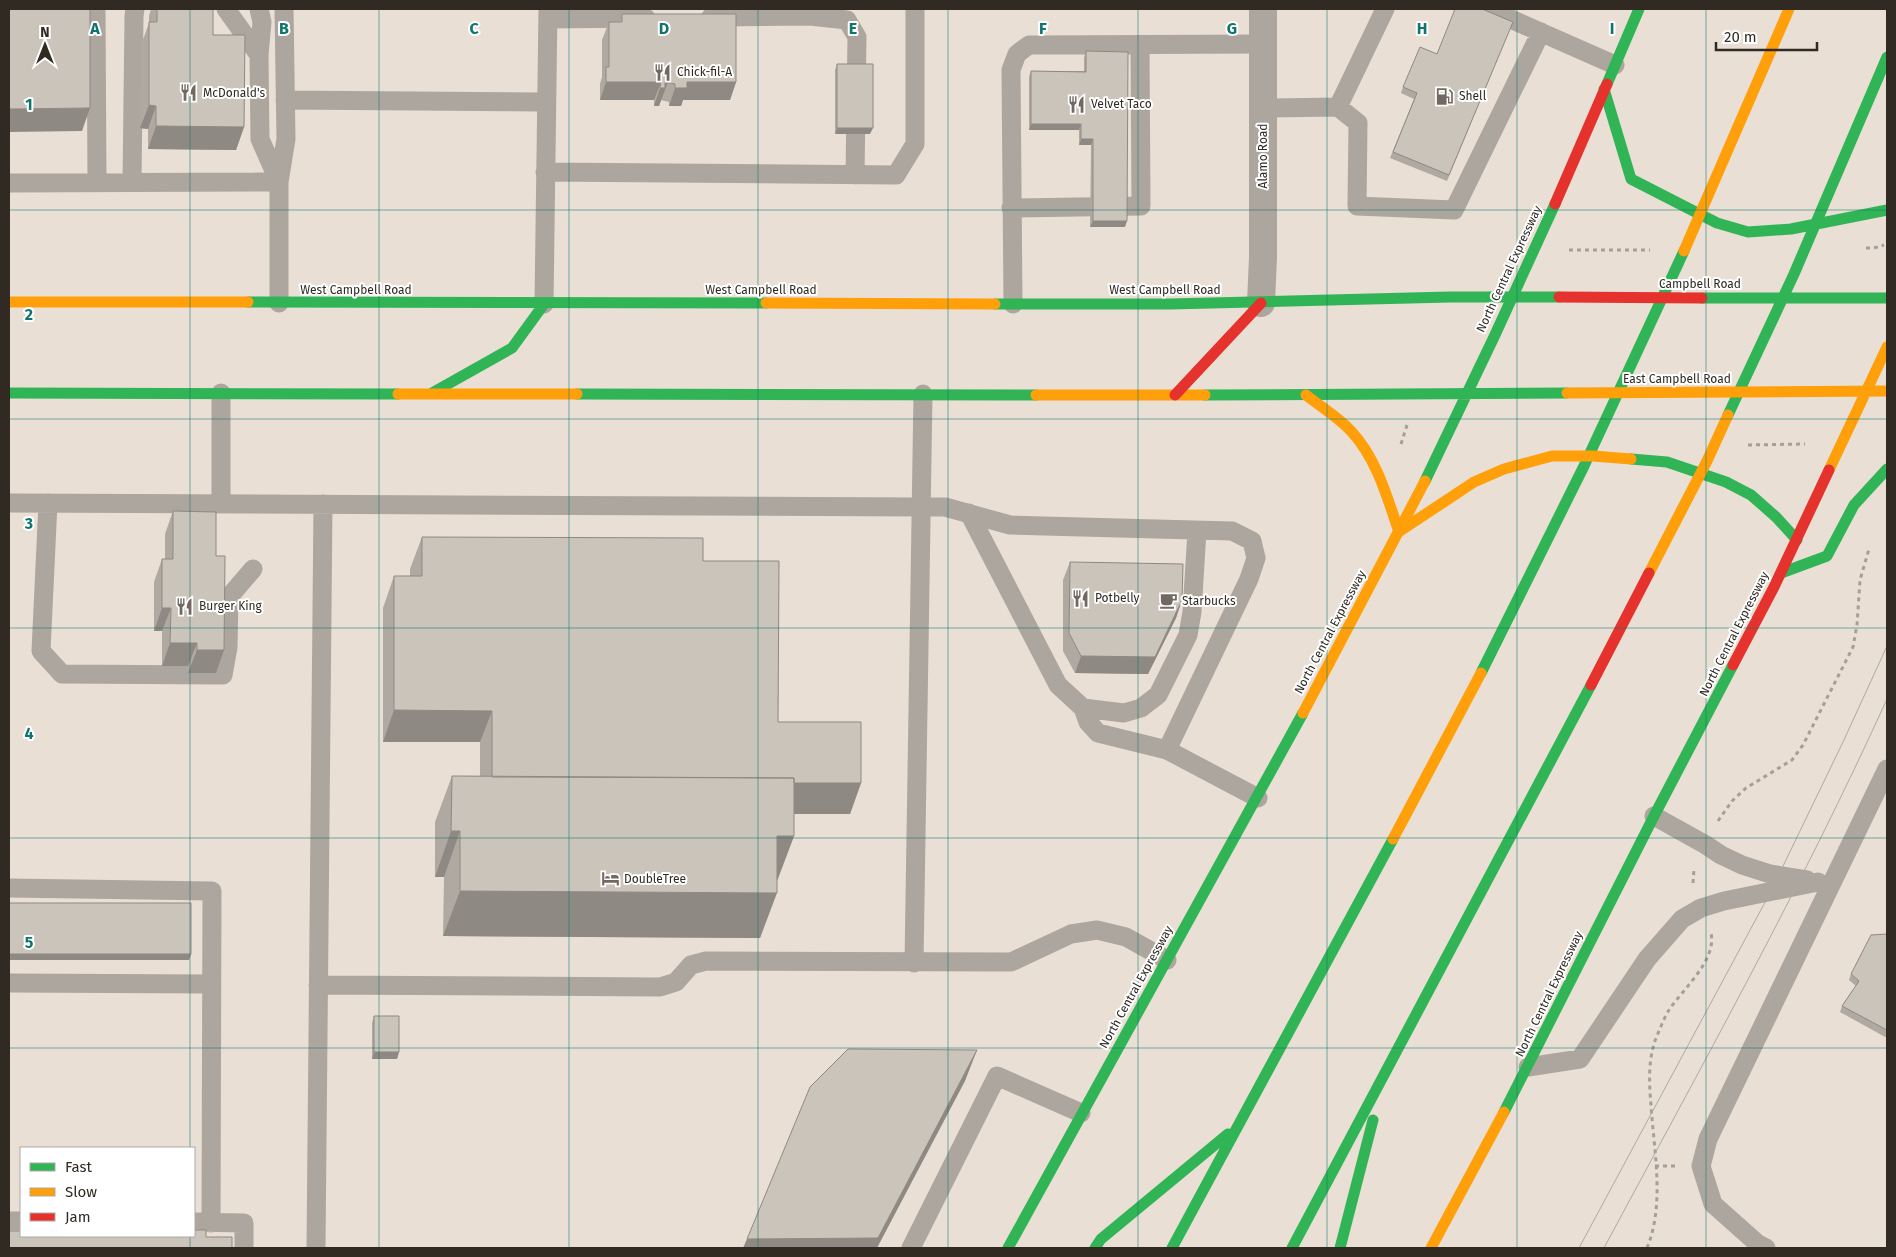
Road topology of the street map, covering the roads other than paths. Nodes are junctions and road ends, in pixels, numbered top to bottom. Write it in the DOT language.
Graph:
graph roads {
  1 [pos="96,9"];
  2 [pos="136,9"];
  3 [pos="226,9"];
  4 [pos="259,9"];
  5 [pos="284,9"];
  6 [pos="915,9"];
  7 [pos="1263,9"];
  8 [pos="1385,9"];
  9 [pos="1488,9"];
  10 [pos="1639,9"];
  11 [pos="1789,9"];
  12 [pos="548,14"];
  13 [pos="693,17"];
  14 [pos="664,18"];
  15 [pos="1541,32"];
  16 [pos="1263,44"];
  17 [pos="1140,45"];
  18 [pos="259,55"];
  19 [pos="1887,57"];
  20 [pos="1615,65"];
  21 [pos="1604,89"];
  22 [pos="285,100"];
  23 [pos="546,102"];
  24 [pos="1338,107"];
  25 [pos="1263,108"];
  26 [pos="545,172"];
  27 [pos="855,175"];
  28 [pos="132,182"];
  29 [pos="279,182"];
  30 [pos="9,183"];
  31 [pos="97,183"];
  32 [pos="1011,208"];
  33 [pos="1887,210"];
  34 [pos="1512,297"];
  35 [pos="1887,298"];
  36 [pos="9,303"];
  37 [pos="279,303"];
  38 [pos="1261,303"];
  39 [pos="544,304"];
  40 [pos="1014,304"];
  41 [pos="1887,348"];
  42 [pos="1867,391"];
  43 [pos="1887,392"];
  44 [pos="9,393"];
  45 [pos="221,394"];
  46 [pos="431,394"];
  47 [pos="923,394"];
  48 [pos="1466,394"];
  49 [pos="1175,395"];
  50 [pos="1306,395"];
  51 [pos="1887,469"];
  52 [pos="9,503"];
  53 [pos="48,503"];
  54 [pos="221,503"];
  55 [pos="323,504"];
  56 [pos="922,506"];
  57 [pos="969,513"];
  58 [pos="1198,531"];
  59 [pos="1399,532"];
  60 [pos="1797,540"];
  61 [pos="253,569"];
  62 [pos="1781,573"];
  63 [pos="1083,708"];
  64 [pos="1167,750"];
  65 [pos="1887,769"];
  66 [pos="1258,798"];
  67 [pos="1654,816"];
  68 [pos="9,888"];
  69 [pos="1167,960"];
  70 [pos="914,963"];
  71 [pos="9,983"];
  72 [pos="211,984"];
  73 [pos="318,985"];
  74 [pos="1528,1068"];
  75 [pos="1384,1078"];
  76 [pos="1081,1113"];
  77 [pos="1238,1127"];
  78 [pos="202,1222"];
  79 [pos="244,1248"];
  80 [pos="316,1248"];
  81 [pos="911,1248"];
  82 [pos="1008,1248"];
  83 [pos="1095,1248"];
  84 [pos="1172,1248"];
  85 [pos="1292,1248"];
  86 [pos="1340,1248"];
  87 [pos="1431,1248"];
  88 [pos="1766,1248"];
  1 -- 31 [label="lane"];
  2 -- 28 [label="lane"];
  3 -- 18 [label="lane"];
  4 -- 18 [label="lane"];
  5 -- 22 [label="lane"];
  6 -- 27 [label="lane"];
  7 -- 16 [label="street, Alamo Road"];
  8 -- 24 [label="lane"];
  9 -- 15 [label="lane"];
  10 -- 20 [label="main road, North Central Expressway"];
  11 -- 77 [label="main road"];
  12 -- 14 [label="lane"];
  12 -- 23 [label="lane"];
  13 -- 27 [label="lane"];
  15 -- 20 [label="lane"];
  15 -- 24 [label="lane"];
  16 -- 17 [label="lane"];
  16 -- 25 [label="street, Alamo Road"];
  17 -- 32 [label="lane"];
  17 -- 32 [label="lane"];
  18 -- 29 [label="lane"];
  19 -- 75 [label="main road"];
  20 -- 21 [label="main road, North Central Expressway"];
  21 -- 33 [label="main road"];
  21 -- 34 [label="main road, North Central Expressway"];
  22 -- 23 [label="lane"];
  22 -- 29 [label="lane"];
  23 -- 26 [label="lane"];
  24 -- 25 [label="lane"];
  25 -- 38 [label="street, Alamo Road"];
  26 -- 27 [label="lane"];
  26 -- 39 [label="lane"];
  28 -- 29 [label="lane"];
  28 -- 31 [label="lane"];
  29 -- 37 [label="lane"];
  30 -- 31 [label="lane"];
  32 -- 40 [label="lane"];
  34 -- 35 [label="main road, Campbell Road"];
  34 -- 38 [label="main road, West Campbell Road"];
  34 -- 48 [label="main road, North Central Expressway"];
  36 -- 37 [label="main road, West Campbell Road"];
  37 -- 39 [label="main road, West Campbell Road"];
  38 -- 40 [label="main road, West Campbell Road"];
  38 -- 49 [label="main road"];
  39 -- 40 [label="main road, West Campbell Road"];
  39 -- 46 [label="main road"];
  41 -- 42 [label="main road, North Central Expressway"];
  42 -- 43 [label="main road, East Campbell Road"];
  42 -- 48 [label="main road, East Campbell Road"];
  42 -- 60 [label="main road, North Central Expressway"];
  44 -- 45 [label="main road"];
  45 -- 46 [label="main road"];
  45 -- 54 [label="lane"];
  46 -- 47 [label="main road"];
  47 -- 49 [label="main road"];
  47 -- 56 [label="lane"];
  48 -- 50 [label="main road"];
  48 -- 59 [label="main road, North Central Expressway"];
  49 -- 50 [label="main road"];
  50 -- 59 [label="main road"];
  51 -- 62 [label="main road"];
  52 -- 53 [label="lane"];
  53 -- 54 [label="lane"];
  53 -- 61 [label="lane"];
  54 -- 55 [label="lane"];
  55 -- 56 [label="lane"];
  55 -- 73 [label="lane"];
  56 -- 57 [label="lane"];
  56 -- 70 [label="lane"];
  57 -- 58 [label="lane"];
  57 -- 63 [label="lane"];
  58 -- 63 [label="lane"];
  58 -- 64 [label="lane"];
  59 -- 60 [label="main road"];
  59 -- 66 [label="main road, North Central Expressway"];
  60 -- 62 [label="main road, North Central Expressway"];
  62 -- 67 [label="main road, North Central Expressway"];
  63 -- 64 [label="lane"];
  64 -- 66 [label="lane"];
  65 -- 88 [label="lane"];
  66 -- 69 [label="main road, North Central Expressway"];
  67 -- 74 [label="main road, North Central Expressway"];
  67 -- 74 [label="lane"];
  68 -- 72 [label="lane"];
  69 -- 70 [label="lane"];
  69 -- 76 [label="main road, North Central Expressway"];
  70 -- 73 [label="lane"];
  71 -- 72 [label="lane"];
  72 -- 78 [label="lane"];
  73 -- 80 [label="lane"];
  74 -- 87 [label="main road, North Central Expressway"];
  75 -- 85 [label="main road"];
  75 -- 86 [label="main road"];
  76 -- 81 [label="lane"];
  76 -- 82 [label="main road, North Central Expressway"];
  77 -- 83 [label="main road"];
  77 -- 84 [label="main road"];
  78 -- 79 [label="lane"];
}
